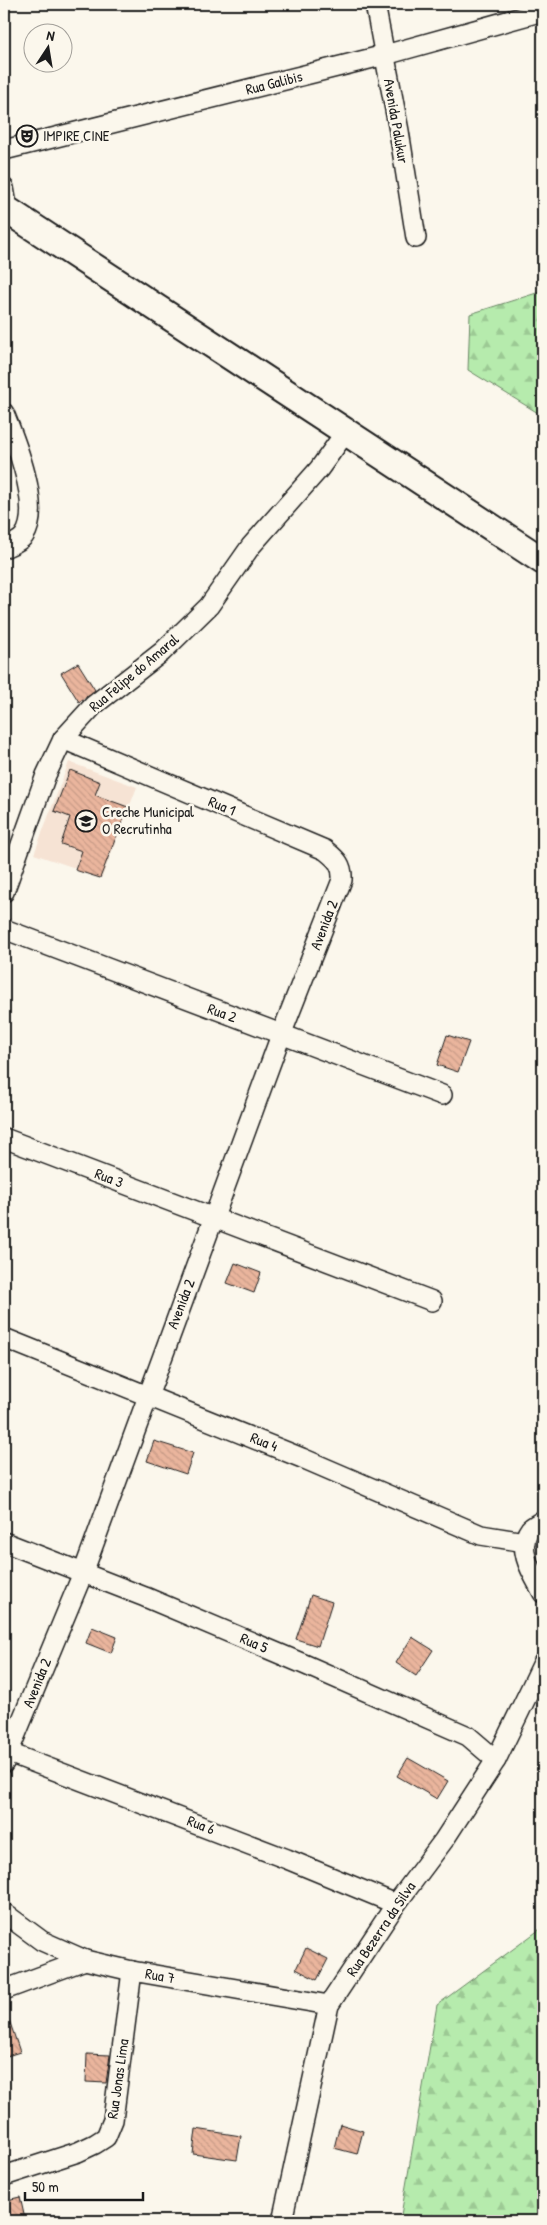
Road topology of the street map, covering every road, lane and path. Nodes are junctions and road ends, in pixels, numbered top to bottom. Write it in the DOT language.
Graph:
graph roads {
  1 [pos="375,4"];
  2 [pos="543,10"];
  3 [pos="385,55"];
  4 [pos="4,150"];
  5 [pos="5,203"];
  6 [pos="416,238"];
  7 [pos="4,413"];
  8 [pos="345,433"];
  9 [pos="4,548"];
  10 [pos="543,562"];
  11 [pos="63,739"];
  12 [pos="325,850"];
  13 [pos="4,892"];
  14 [pos="4,929"];
  15 [pos="281,1035"];
  16 [pos="442,1096"];
  17 [pos="4,1138"];
  18 [pos="214,1219"];
  19 [pos="432,1301"];
  20 [pos="4,1338"];
  21 [pos="147,1394"];
  22 [pos="533,1531"];
  23 [pos="4,1542"];
  24 [pos="82,1573"];
  25 [pos="543,1593"];
  26 [pos="543,1663"];
  27 [pos="5,1755"];
  28 [pos="496,1760"];
  29 [pos="396,1904"];
  30 [pos="4,1913"];
  31 [pos="85,1960"];
  32 [pos="132,1971"];
  33 [pos="4,1990"];
  34 [pos="329,2005"];
  35 [pos="4,2176"];
  36 [pos="282,2221"];
  1 -- 3 [label="street, Avenida Palukur"];
  2 -- 3 [label="street, Rua Galibis"];
  3 -- 4 [label="street, Rua Galibis"];
  3 -- 6 [label="street, Avenida Palukur"];
  5 -- 8 [label="street"];
  7 -- 9 [label="street"];
  8 -- 10 [label="street"];
  8 -- 11 [label="street, Rua Felipe do Amaral"];
  11 -- 12 [label="street, Rua 1"];
  11 -- 13 [label="street, Rua Felipe do Amaral"];
  12 -- 15 [label="street, Avenida 2"];
  14 -- 15 [label="street, Rua 2"];
  15 -- 16 [label="street, Rua 2"];
  15 -- 18 [label="street, Avenida 2"];
  17 -- 18 [label="street, Rua 3"];
  18 -- 19 [label="street, Rua 3"];
  18 -- 21 [label="street, Avenida 2"];
  20 -- 21 [label="street, Rua 4"];
  21 -- 22 [label="street, Rua 4"];
  21 -- 24 [label="street, Avenida 2"];
  22 -- 25 [label="street"];
  23 -- 24 [label="street, Rua 5"];
  24 -- 27 [label="street, Avenida 2"];
  24 -- 28 [label="street, Rua 5"];
  26 -- 28 [label="street, Rua Bezerra da Silva"];
  27 -- 29 [label="street, Rua 6"];
  28 -- 29 [label="street, Rua Bezerra da Silva"];
  29 -- 34 [label="street, Rua Bezerra da Silva"];
  30 -- 31 [label="street, Rua 7"];
  31 -- 32 [label="street, Rua 7"];
  31 -- 33 [label="street"];
  32 -- 34 [label="street, Rua 7"];
  32 -- 35 [label="street, Rua Jonas Lima"];
  34 -- 36 [label="street, Rua Bezerra da Silva"];
}
